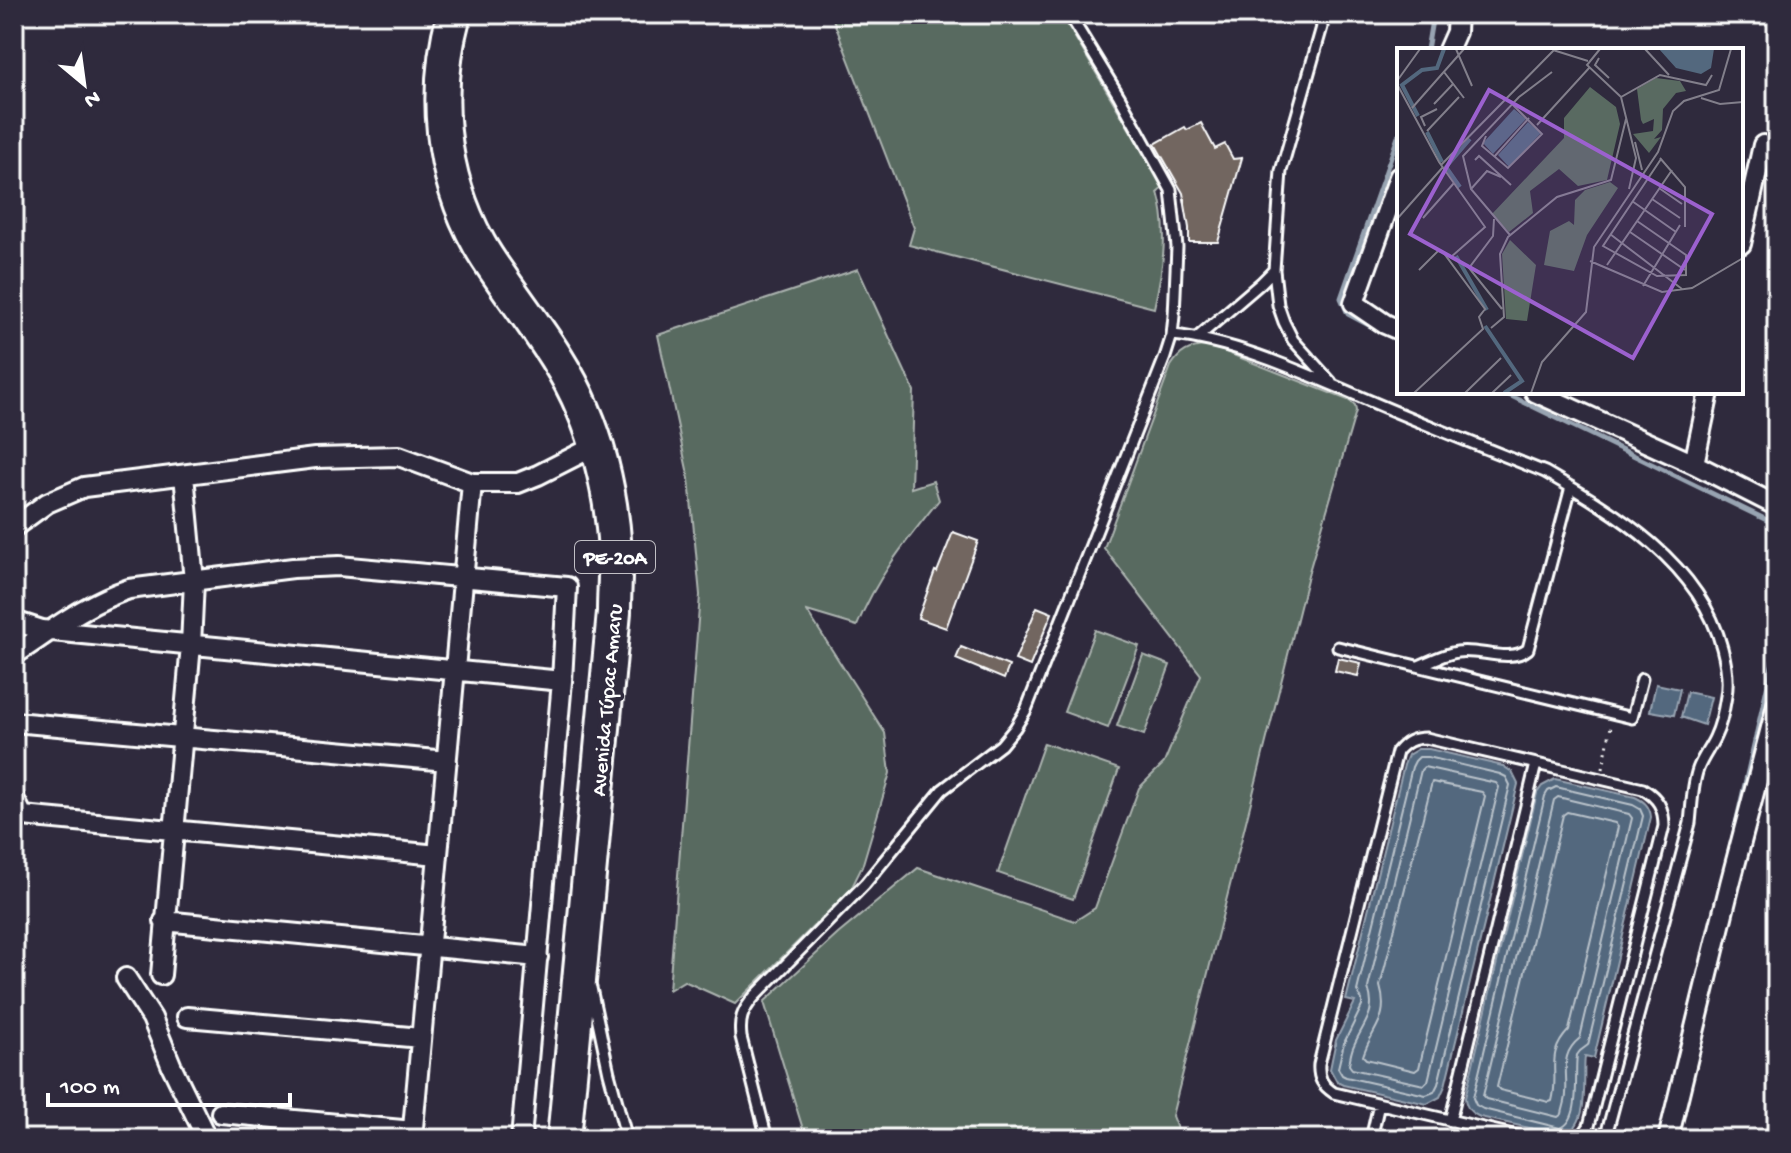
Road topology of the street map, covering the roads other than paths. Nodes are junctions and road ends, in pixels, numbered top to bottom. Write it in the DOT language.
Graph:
graph roads {
  1 [pos="454,14"];
  2 [pos="1069,14"];
  3 [pos="1319,14"];
  4 [pos="1457,14"];
  5 [pos="1449,48"];
  6 [pos="1763,145"];
  7 [pos="1397,183"];
  8 [pos="1743,235"];
  9 [pos="1274,270"];
  10 [pos="1397,329"];
  11 [pos="1172,335"];
  12 [pos="1198,337"];
  13 [pos="1333,385"];
  14 [pos="1539,394"];
  15 [pos="1709,394"];
  16 [pos="597,445"];
  17 [pos="1694,464"];
  18 [pos="184,475"];
  19 [pos="472,483"];
  20 [pos="1571,487"];
  21 [pos="1777,506"];
  22 [pos="14,527"];
  23 [pos="464,577"];
  24 [pos="194,581"];
  25 [pos="14,621"];
  26 [pos="51,631"];
  27 [pos="191,645"];
  28 [pos="1338,647"];
  29 [pos="14,655"];
  30 [pos="1418,666"];
  31 [pos="455,670"];
  32 [pos="1642,679"];
  33 [pos="562,681"];
  34 [pos="1777,705"];
  35 [pos="14,722"];
  36 [pos="182,737"];
  37 [pos="447,761"];
  38 [pos="1536,764"];
  39 [pos="14,798"];
  40 [pos="173,830"];
  41 [pos="438,855"];
  42 [pos="164,921"];
  43 [pos="582,946"];
  44 [pos="430,947"];
  45 [pos="538,957"];
  46 [pos="161,975"];
  47 [pos="126,978"];
  48 [pos="187,1017"];
  49 [pos="421,1038"];
  50 [pos="1379,1104"];
  51 [pos="221,1113"];
  52 [pos="1450,1121"];
  53 [pos="566,1133"];
  54 [pos="413,1135"];
  55 [pos="207,1139"];
  56 [pos="521,1139"];
  57 [pos="627,1139"];
  58 [pos="767,1139"];
  59 [pos="1371,1139"];
  60 [pos="1530,1139"];
  61 [pos="1580,1139"];
  62 [pos="1605,1139"];
  63 [pos="1668,1139"];
  1 -- 16 [label="highway, Avenida Túpac Amaru / PE-20A"];
  2 -- 11 [label="lane"];
  3 -- 9 [label="lane"];
  4 -- 5 [label="street"];
  6 -- 8 [label="street"];
  7 -- 10 [label="street"];
  9 -- 12 [label="lane"];
  9 -- 13 [label="lane"];
  11 -- 12 [label="lane"];
  11 -- 58 [label="lane"];
  12 -- 13 [label="lane"];
  13 -- 20 [label="lane"];
  14 -- 17 [label="street"];
  15 -- 17 [label="street"];
  16 -- 19 [label="street"];
  16 -- 43 [label="highway, Avenida Túpac Amaru / PE-20A"];
  17 -- 21 [label="street"];
  18 -- 19 [label="street"];
  18 -- 22 [label="street"];
  18 -- 24 [label="street"];
  19 -- 23 [label="street"];
  20 -- 30 [label="lane"];
  20 -- 62 [label="lane"];
  23 -- 24 [label="street"];
  23 -- 31 [label="street"];
  23 -- 33 [label="street"];
  24 -- 26 [label="street"];
  24 -- 27 [label="street"];
  25 -- 26 [label="street"];
  26 -- 27 [label="street"];
  26 -- 29 [label="street"];
  27 -- 31 [label="street"];
  27 -- 36 [label="street"];
  28 -- 30 [label="lane"];
  30 -- 32 [label="lane"];
  31 -- 33 [label="street"];
  31 -- 37 [label="street"];
  33 -- 45 [label="street"];
  34 -- 63 [label="street"];
  35 -- 36 [label="street"];
  36 -- 37 [label="street"];
  36 -- 40 [label="street"];
  37 -- 41 [label="street"];
  38 -- 50 [label="lane"];
  38 -- 52 [label="lane"];
  38 -- 61 [label="lane"];
  39 -- 40 [label="street"];
  40 -- 41 [label="street"];
  40 -- 42 [label="street"];
  41 -- 44 [label="street"];
  42 -- 44 [label="street"];
  42 -- 46 [label="street"];
  43 -- 53 [label="highway, Avenida Túpac Amaru / PE-20A"];
  43 -- 57 [label="lane"];
  44 -- 45 [label="street"];
  44 -- 49 [label="street"];
  45 -- 56 [label="street"];
  47 -- 55 [label="street"];
  48 -- 49 [label="street"];
  49 -- 54 [label="street"];
  50 -- 52 [label="lane"];
  50 -- 59 [label="lane"];
  51 -- 54 [label="street"];
  52 -- 60 [label="lane"];
}
